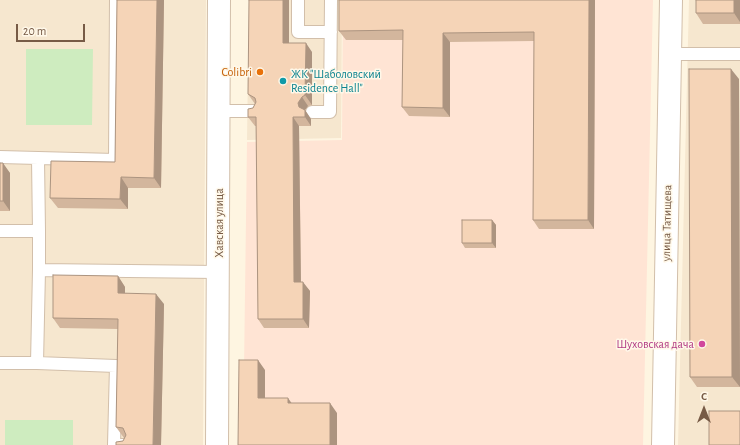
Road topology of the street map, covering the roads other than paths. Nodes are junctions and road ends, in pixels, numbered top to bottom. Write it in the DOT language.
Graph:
graph roads {
  1 [pos="116,0"];
  2 [pos="220,0"];
  3 [pos="298,0"];
  4 [pos="331,0"];
  5 [pos="671,0"];
  6 [pos="331,32"];
  7 [pos="671,54"];
  8 [pos="740,54"];
  9 [pos="219,111"];
  10 [pos="255,111"];
  11 [pos="312,112"];
  12 [pos="0,157"];
  13 [pos="38,159"];
  14 [pos="0,231"];
  15 [pos="39,231"];
  16 [pos="39,270"];
  17 [pos="218,272"];
  18 [pos="0,363"];
  19 [pos="37,363"];
  20 [pos="126,445"];
  21 [pos="217,445"];
  22 [pos="663,445"];
  1 -- 13 [label="lane"];
  2 -- 9 [label="street, Хавская улица"];
  3 -- 6 [label="lane"];
  4 -- 6 [label="lane"];
  5 -- 7 [label="street, улица Татищева"];
  6 -- 11 [label="lane"];
  7 -- 8 [label="lane"];
  7 -- 22 [label="street, улица Татищева"];
  9 -- 10 [label="lane"];
  9 -- 17 [label="street, Хавская улица"];
  12 -- 13 [label="lane"];
  13 -- 15 [label="lane"];
  14 -- 15 [label="lane"];
  15 -- 16 [label="lane"];
  16 -- 17 [label="lane"];
  16 -- 19 [label="lane"];
  17 -- 21 [label="street, Хавская улица"];
  18 -- 19 [label="lane"];
  19 -- 20 [label="lane"];
}
